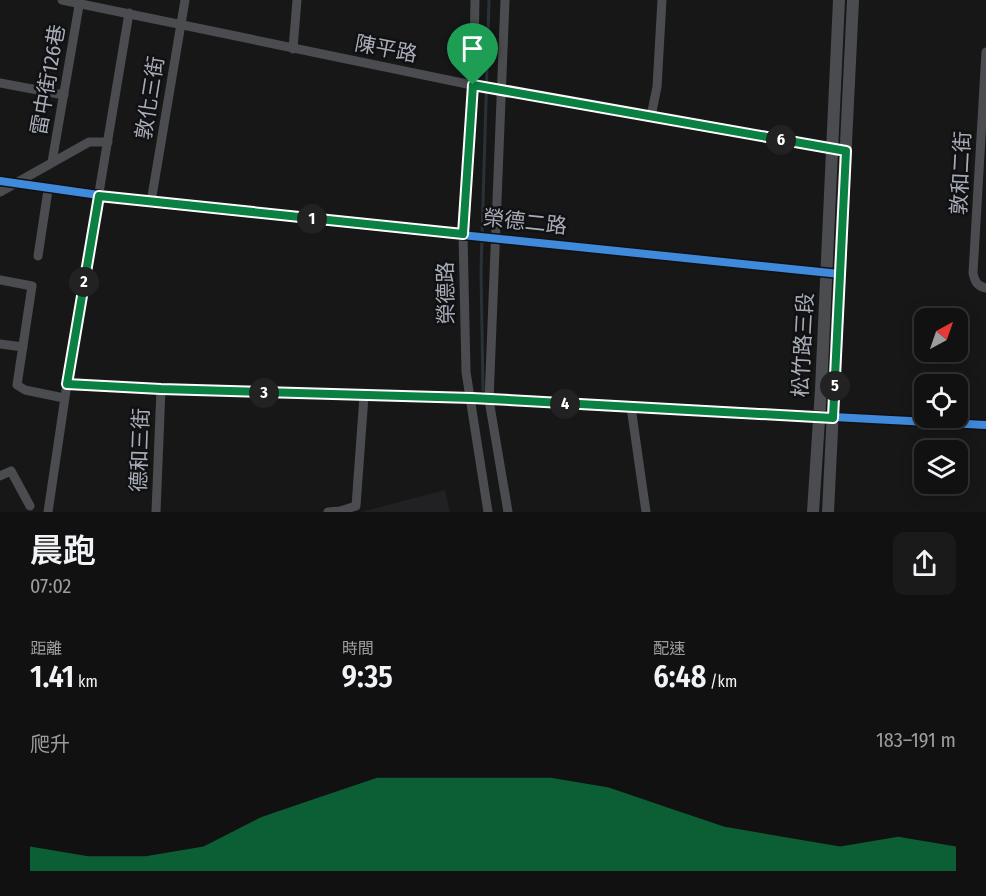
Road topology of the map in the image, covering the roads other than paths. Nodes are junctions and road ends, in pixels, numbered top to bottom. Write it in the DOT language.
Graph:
graph roads {
  1 [pos="62,0"];
  2 [pos="185,0"];
  3 [pos="297,0"];
  4 [pos="475,0"];
  5 [pos="505,0"];
  6 [pos="662,0"];
  7 [pos="838,0"];
  8 [pos="853,0"];
  9 [pos="80,2"];
  10 [pos="129,13"];
  11 [pos="181,24"];
  12 [pos="293,49"];
  13 [pos="986,52"];
  14 [pos="0,83"];
  15 [pos="473,85"];
  16 [pos="501,91"];
  17 [pos="63,95"];
  18 [pos="651,116"];
  19 [pos="108,142"];
  20 [pos="831,148"];
  21 [pos="846,151"];
  22 [pos="52,162"];
  23 [pos="0,182"];
  24 [pos="15,184"];
  25 [pos="48,190"];
  26 [pos="0,192"];
  27 [pos="99,196"];
  28 [pos="151,202"];
  29 [pos="463,234"];
  30 [pos="494,237"];
  31 [pos="38,256"];
  32 [pos="826,272"];
  33 [pos="840,274"];
  34 [pos="0,280"];
  35 [pos="986,288"];
  36 [pos="0,344"];
  37 [pos="23,347"];
  38 [pos="67,384"];
  39 [pos="161,389"];
  40 [pos="364,396"];
  41 [pos="64,398"];
  42 [pos="472,398"];
  43 [pos="489,400"];
  44 [pos="632,406"];
  45 [pos="819,418"];
  46 [pos="833,418"];
  47 [pos="986,425"];
  48 [pos="0,476"];
  49 [pos="30,506"];
  50 [pos="48,512"];
  51 [pos="156,512"];
  52 [pos="328,512"];
  53 [pos="488,512"];
  54 [pos="508,512"];
  55 [pos="646,512"];
  56 [pos="813,512"];
  57 [pos="828,512"];
  1 -- 9 [label="street, 陳平路"];
  2 -- 11 [label="street, 敦化三街"];
  3 -- 12 [label="street"];
  4 -- 15 [label="street, 榮德路"];
  5 -- 16 [label="street"];
  6 -- 18 [label="street"];
  7 -- 20 [label="street, 松竹路三段"];
  8 -- 21 [label="street, 松竹路三段"];
  9 -- 10 [label="street, 陳平路"];
  9 -- 17 [label="street, 雷中街126巷"];
  10 -- 11 [label="street, 陳平路"];
  10 -- 19 [label="street"];
  11 -- 12 [label="street, 陳平路"];
  11 -- 28 [label="street, 敦化三街"];
  12 -- 15 [label="street, 陳平路"];
  13 -- 35 [label="street, 敦和二街"];
  14 -- 17 [label="street"];
  15 -- 16 [label="street, 陳平路"];
  15 -- 29 [label="street, 榮德路"];
  16 -- 18 [label="street, 陳平路"];
  16 -- 30 [label="street"];
  17 -- 22 [label="street, 雷中街126巷"];
  18 -- 20 [label="street, 陳平路"];
  19 -- 22 [label="street"];
  19 -- 27 [label="street"];
  20 -- 21 [label="street, 陳平路"];
  20 -- 32 [label="street, 松竹路三段"];
  21 -- 33 [label="street, 松竹路三段"];
  22 -- 24 [label="street"];
  23 -- 24 [label="street, 榮德二路"];
  24 -- 25 [label="street, 榮德二路"];
  24 -- 26 [label="street"];
  25 -- 27 [label="street, 榮德二路"];
  25 -- 31 [label="street"];
  27 -- 28 [label="street, 榮德二路"];
  27 -- 38 [label="street"];
  28 -- 29 [label="street, 榮德二路"];
  29 -- 30 [label="street, 榮德二路"];
  29 -- 42 [label="street, 榮德路"];
  30 -- 32 [label="street, 榮德二路"];
  30 -- 43 [label="street"];
  32 -- 33 [label="street, 榮德二路"];
  32 -- 45 [label="street, 松竹路三段"];
  33 -- 46 [label="street, 松竹路三段"];
  34 -- 37 [label="street"];
  36 -- 37 [label="street"];
  37 -- 41 [label="street"];
  38 -- 39 [label="street"];
  38 -- 41 [label="street"];
  39 -- 40 [label="street"];
  39 -- 51 [label="street, 德和三街"];
  40 -- 42 [label="street"];
  40 -- 52 [label="street"];
  41 -- 50 [label="street"];
  42 -- 43 [label="street"];
  42 -- 53 [label="street, 榮德路"];
  43 -- 44 [label="street"];
  43 -- 54 [label="street"];
  44 -- 45 [label="street"];
  44 -- 55 [label="street"];
  45 -- 46 [label="street"];
  45 -- 56 [label="street, 松竹路三段"];
  46 -- 47 [label="street"];
  46 -- 57 [label="street, 松竹路三段"];
  48 -- 49 [label="street"];
}
